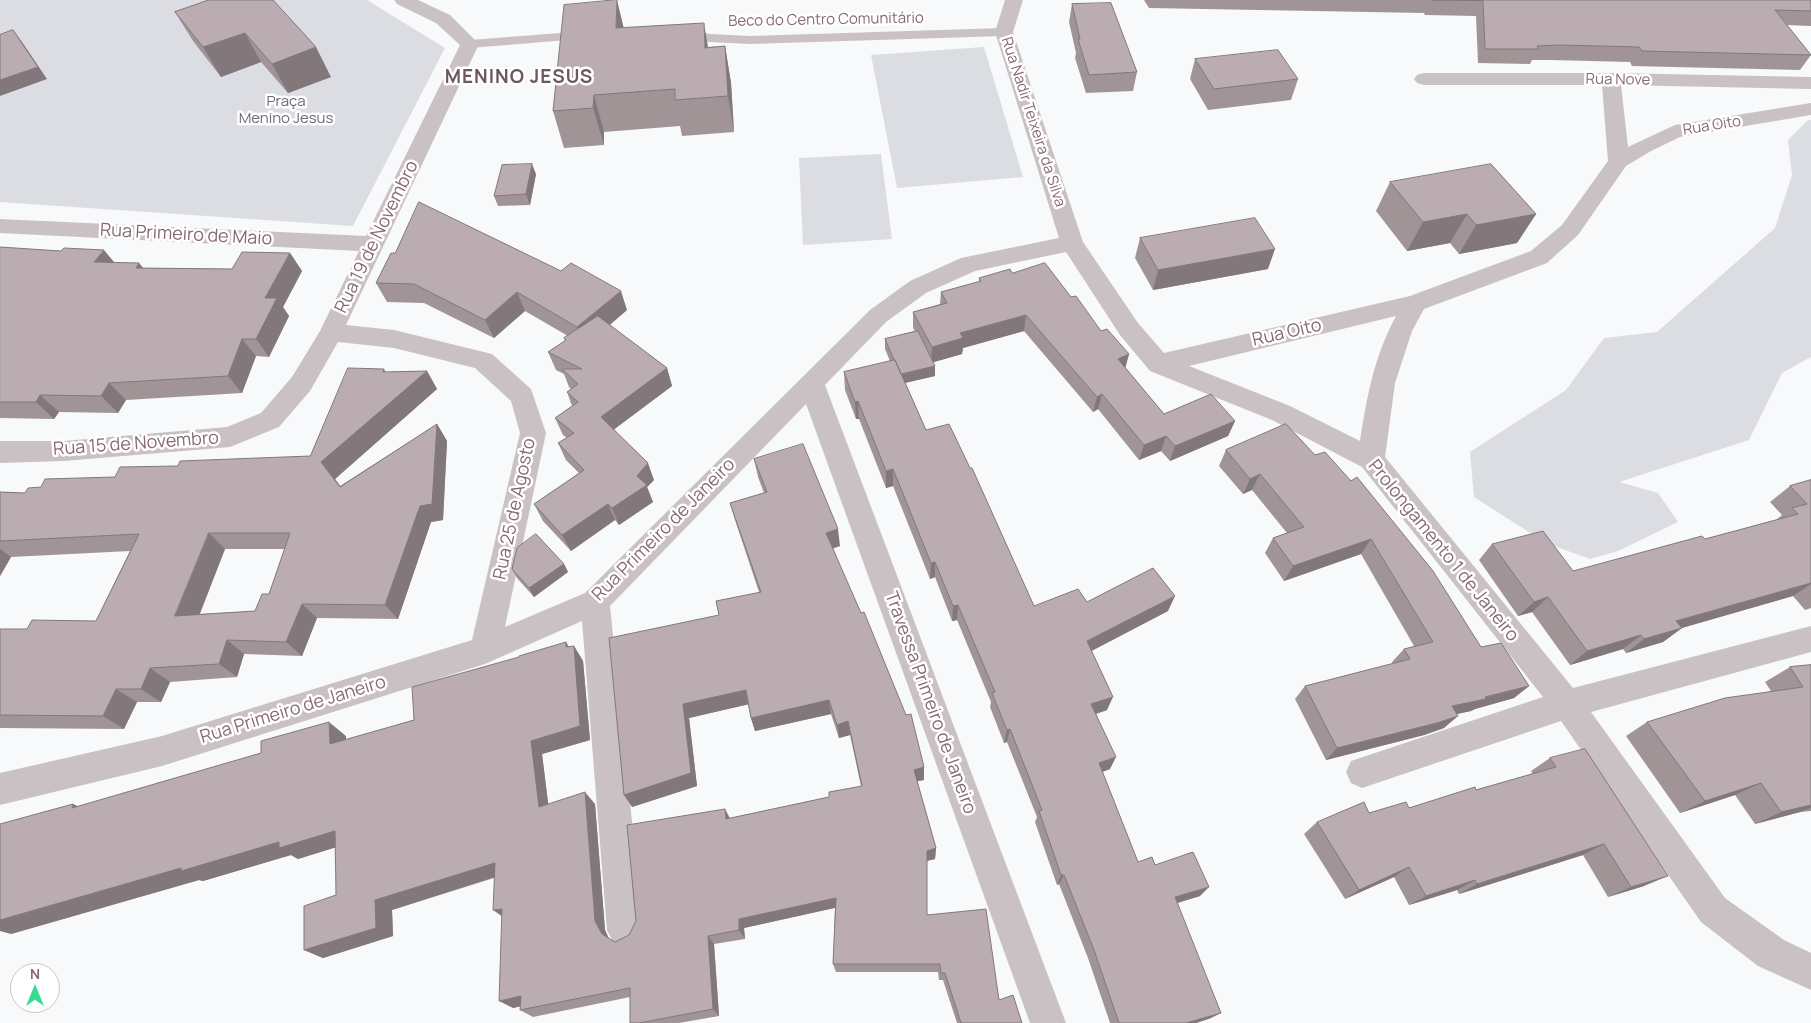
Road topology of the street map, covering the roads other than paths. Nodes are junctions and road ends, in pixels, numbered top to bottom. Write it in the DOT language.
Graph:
graph roads {
  1 [pos="403,0"];
  2 [pos="1014,0"];
  3 [pos="666,30"];
  4 [pos="1004,32"];
  5 [pos="596,34"];
  6 [pos="470,44"];
  7 [pos="1424,79"];
  8 [pos="1611,79"];
  9 [pos="1811,83"];
  10 [pos="1811,109"];
  11 [pos="1619,161"];
  12 [pos="0,226"];
  13 [pos="372,244"];
  14 [pos="1072,244"];
  15 [pos="1414,303"];
  16 [pos="330,332"];
  17 [pos="1158,364"];
  18 [pos="811,382"];
  19 [pos="270,420"];
  20 [pos="0,452"];
  21 [pos="1371,459"];
  22 [pos="595,602"];
  23 [pos="1811,639"];
  24 [pos="486,650"];
  25 [pos="1567,704"];
  26 [pos="1362,772"];
  27 [pos="0,789"];
  28 [pos="625,930"];
  29 [pos="1811,972"];
  30 [pos="1048,1023"];
  1 -- 6 [label="street"];
  2 -- 4 [label="street, Rua Nadir Teixeira da Silva"];
  3 -- 4 [label="lane, Beco do Centro Comunitário"];
  4 -- 14 [label="street, Rua Nadir Teixeira da Silva"];
  5 -- 6 [label="lane"];
  6 -- 13 [label="street, Rua 19 de Novembro"];
  7 -- 8 [label="street, Rua Nove"];
  8 -- 9 [label="street, Rua Nove"];
  8 -- 11 [label="street"];
  10 -- 11 [label="street, Rua Oito"];
  11 -- 15 [label="street, Rua Oito"];
  12 -- 13 [label="street, Rua Primeiro de Maio"];
  13 -- 16 [label="street, Rua 19 de Novembro"];
  14 -- 17 [label="street, Prolongamento 1 de Janeiro"];
  14 -- 18 [label="street, Rua Primeiro de Janeiro"];
  15 -- 17 [label="street, Rua Oito"];
  15 -- 21 [label="street"];
  16 -- 19 [label="street, Rua 19 de Novembro"];
  16 -- 24 [label="street, Rua 25 de Agosto"];
  17 -- 21 [label="street, Prolongamento 1 de Janeiro"];
  18 -- 22 [label="street, Rua Primeiro de Janeiro"];
  18 -- 30 [label="street, Travessa Primeiro de Janeiro"];
  19 -- 20 [label="street, Rua 15 de Novembro"];
  21 -- 25 [label="street, Prolongamento 1 de Janeiro"];
  22 -- 24 [label="street, Rua Primeiro de Janeiro"];
  22 -- 28 [label="street"];
  23 -- 25 [label="street"];
  24 -- 27 [label="street, Rua Primeiro de Janeiro"];
  25 -- 26 [label="street"];
  25 -- 29 [label="street, Prolongamento 1 de Janeiro"];
}
